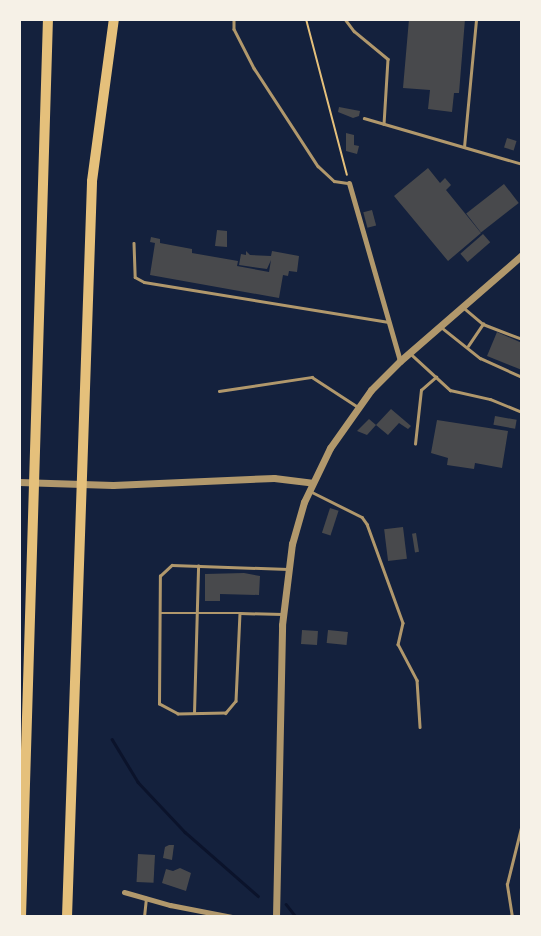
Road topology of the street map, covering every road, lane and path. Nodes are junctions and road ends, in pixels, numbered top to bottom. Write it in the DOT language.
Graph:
graph roads {
  1 [pos="48,19"];
  2 [pos="114,19"];
  3 [pos="234,19"];
  4 [pos="306,19"];
  5 [pos="345,19"];
  6 [pos="476,19"];
  7 [pos="364,118"];
  8 [pos="384,124"];
  9 [pos="464,147"];
  10 [pos="522,164"];
  11 [pos="349,183"];
  12 [pos="134,243"];
  13 [pos="522,255"];
  14 [pos="464,308"];
  15 [pos="387,322"];
  16 [pos="483,324"];
  17 [pos="441,327"];
  18 [pos="522,339"];
  19 [pos="468,346"];
  20 [pos="410,352"];
  21 [pos="400,360"];
  22 [pos="436,377"];
  23 [pos="522,377"];
  24 [pos="219,391"];
  25 [pos="358,407"];
  26 [pos="522,412"];
  27 [pos="415,444"];
  28 [pos="19,482"];
  29 [pos="310,487"];
  30 [pos="198,566"];
  31 [pos="288,569"];
  32 [pos="160,613"];
  33 [pos="197,613"];
  34 [pos="240,613"];
  35 [pos="282,614"];
  36 [pos="194,713"];
  37 [pos="419,727"];
  38 [pos="522,824"];
  39 [pos="124,892"];
  40 [pos="146,898"];
  41 [pos="21,917"];
  42 [pos="66,917"];
  43 [pos="144,917"];
  44 [pos="232,917"];
  45 [pos="276,917"];
  46 [pos="512,917"];
  1 -- 41 [label="highway"];
  2 -- 42 [label="highway"];
  3 -- 11 [label="lane"];
  4 -- 11 [label="path"];
  5 -- 8 [label="lane"];
  6 -- 9 [label="lane"];
  7 -- 8 [label="lane"];
  8 -- 9 [label="lane"];
  9 -- 10 [label="lane"];
  11 -- 15 [label="street"];
  12 -- 15 [label="lane"];
  13 -- 14 [label="street"];
  14 -- 16 [label="lane"];
  14 -- 17 [label="street"];
  15 -- 21 [label="street"];
  16 -- 18 [label="lane"];
  16 -- 19 [label="lane"];
  17 -- 19 [label="lane"];
  17 -- 20 [label="street"];
  19 -- 23 [label="lane"];
  20 -- 21 [label="street"];
  20 -- 22 [label="lane"];
  21 -- 25 [label="street"];
  22 -- 26 [label="lane"];
  22 -- 27 [label="lane"];
  24 -- 25 [label="lane"];
  25 -- 29 [label="street"];
  28 -- 29 [label="street"];
  29 -- 31 [label="street"];
  29 -- 37 [label="lane"];
  30 -- 31 [label="lane"];
  30 -- 32 [label="lane"];
  30 -- 33 [label="lane"];
  31 -- 35 [label="street"];
  32 -- 33 [label="lane"];
  32 -- 36 [label="lane"];
  33 -- 34 [label="lane"];
  33 -- 36 [label="lane"];
  34 -- 35 [label="lane"];
  34 -- 36 [label="lane"];
  35 -- 45 [label="street"];
  38 -- 46 [label="lane"];
  39 -- 40 [label="street"];
  40 -- 43 [label="lane"];
  40 -- 44 [label="street"];
}
